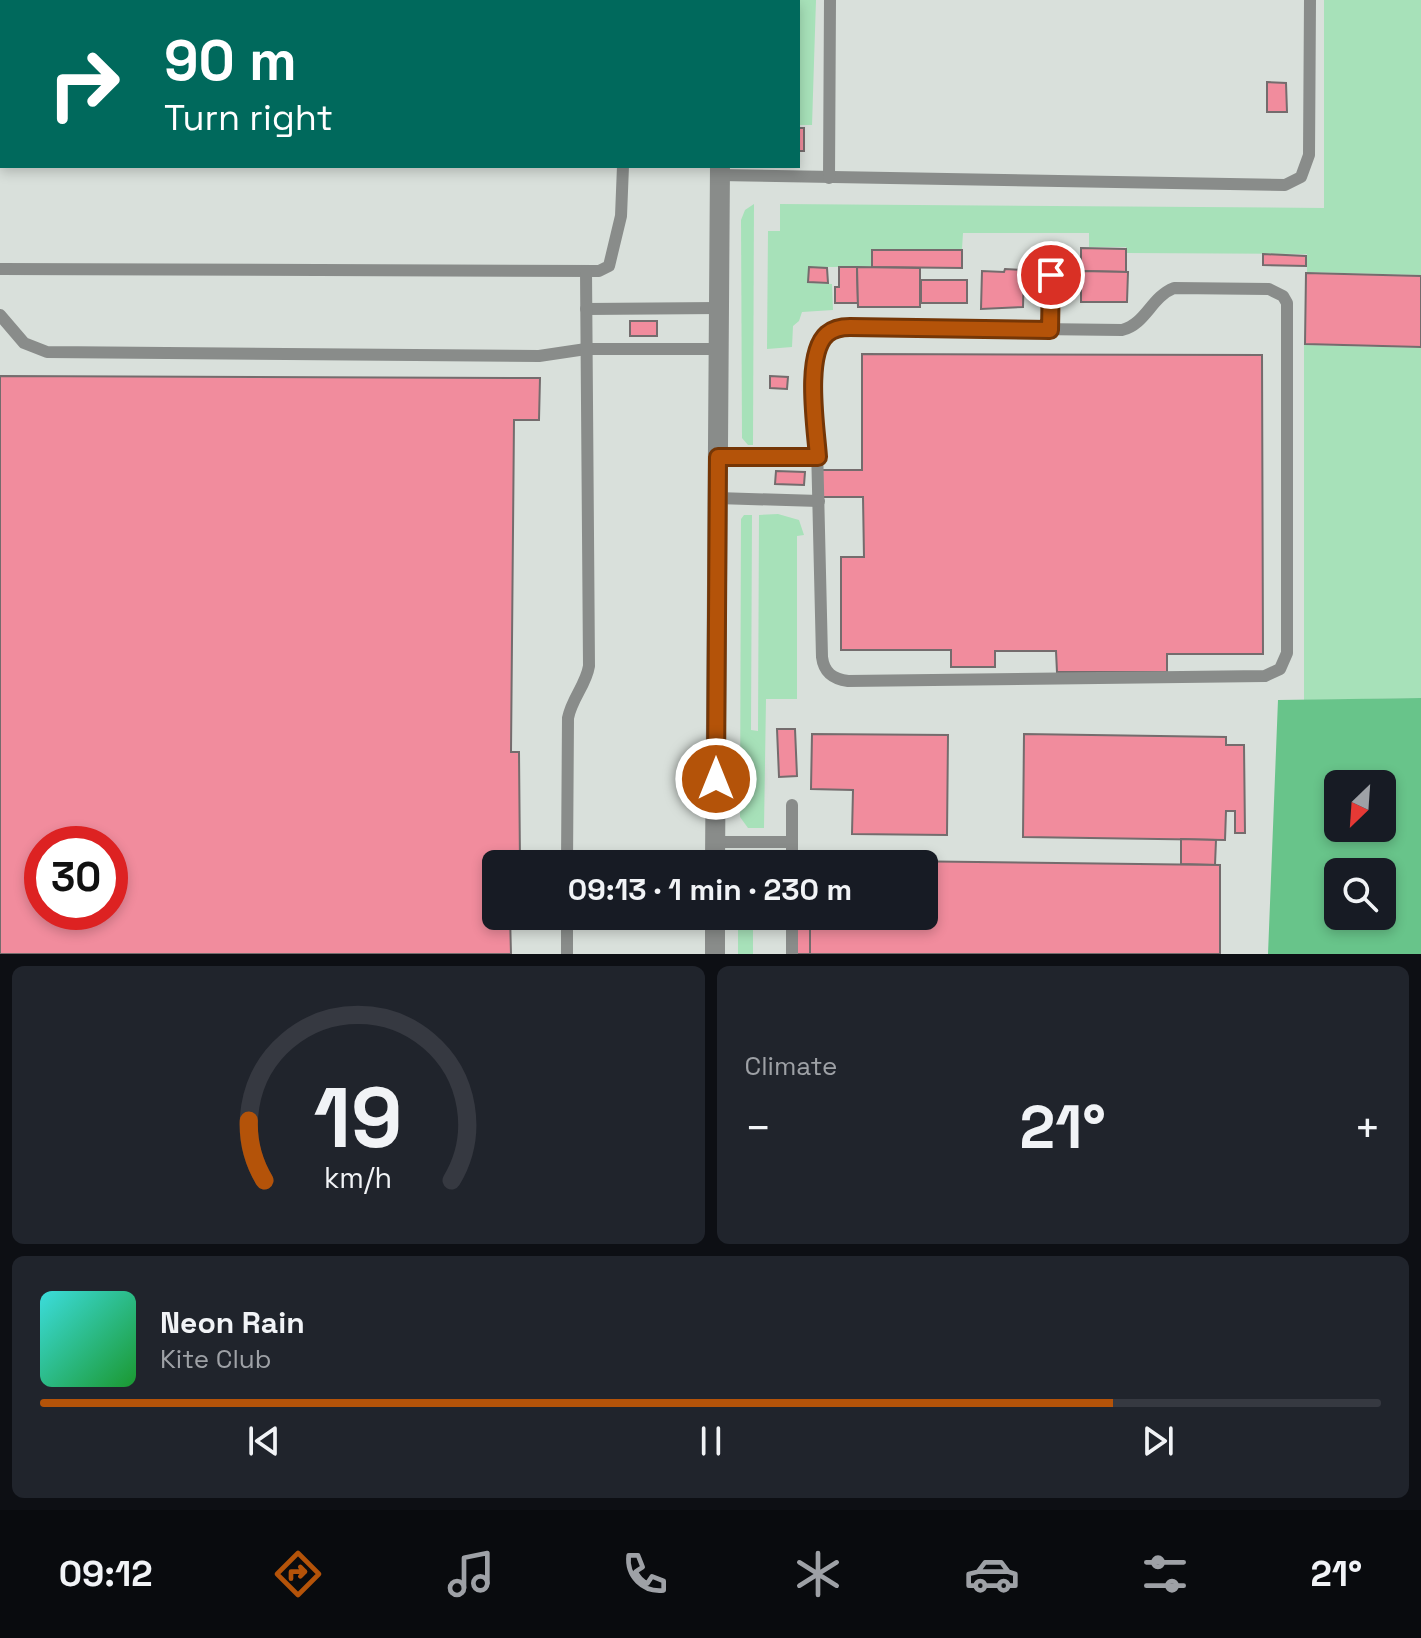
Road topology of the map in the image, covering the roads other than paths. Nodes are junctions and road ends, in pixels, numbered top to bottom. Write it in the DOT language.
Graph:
graph roads {
  1 [pos="830,0"];
  2 [pos="1310,0"];
  3 [pos="623,168"];
  4 [pos="720,171"];
  5 [pos="829,178"];
  6 [pos="1052,247"];
  7 [pos="0,269"];
  8 [pos="586,271"];
  9 [pos="719,308"];
  10 [pos="586,309"];
  11 [pos="0,315"];
  12 [pos="1050,330"];
  13 [pos="586,349"];
  14 [pos="718,349"];
  15 [pos="718,457"];
  16 [pos="818,457"];
  17 [pos="717,498"];
  18 [pos="819,501"];
  19 [pos="792,805"];
  20 [pos="715,842"];
  21 [pos="792,842"];
  22 [pos="567,850"];
  23 [pos="715,850"];
  24 [pos="792,850"];
  25 [pos="567,930"];
  26 [pos="715,930"];
  27 [pos="792,930"];
  28 [pos="567,954"];
  29 [pos="715,954"];
  30 [pos="792,954"];
  1 -- 5 [label="lane"];
  2 -- 5 [label="lane"];
  3 -- 8 [label="lane"];
  4 -- 5 [label="lane"];
  4 -- 9 [label="street"];
  6 -- 12 [label="lane"];
  7 -- 8 [label="lane"];
  8 -- 10 [label="lane"];
  9 -- 10 [label="lane"];
  9 -- 14 [label="street"];
  10 -- 13 [label="lane"];
  11 -- 13 [label="lane"];
  12 -- 16 [label="lane"];
  12 -- 18 [label="lane"];
  13 -- 14 [label="lane"];
  13 -- 22 [label="lane"];
  14 -- 15 [label="street"];
  15 -- 16 [label="lane"];
  15 -- 17 [label="street"];
  16 -- 18 [label="lane"];
  17 -- 18 [label="lane"];
  17 -- 20 [label="street"];
  19 -- 21 [label="lane"];
  20 -- 21 [label="lane"];
  20 -- 23 [label="street"];
  21 -- 24 [label="lane"];
  25 -- 28 [label="lane"];
  26 -- 29 [label="street"];
  27 -- 30 [label="lane"];
}
